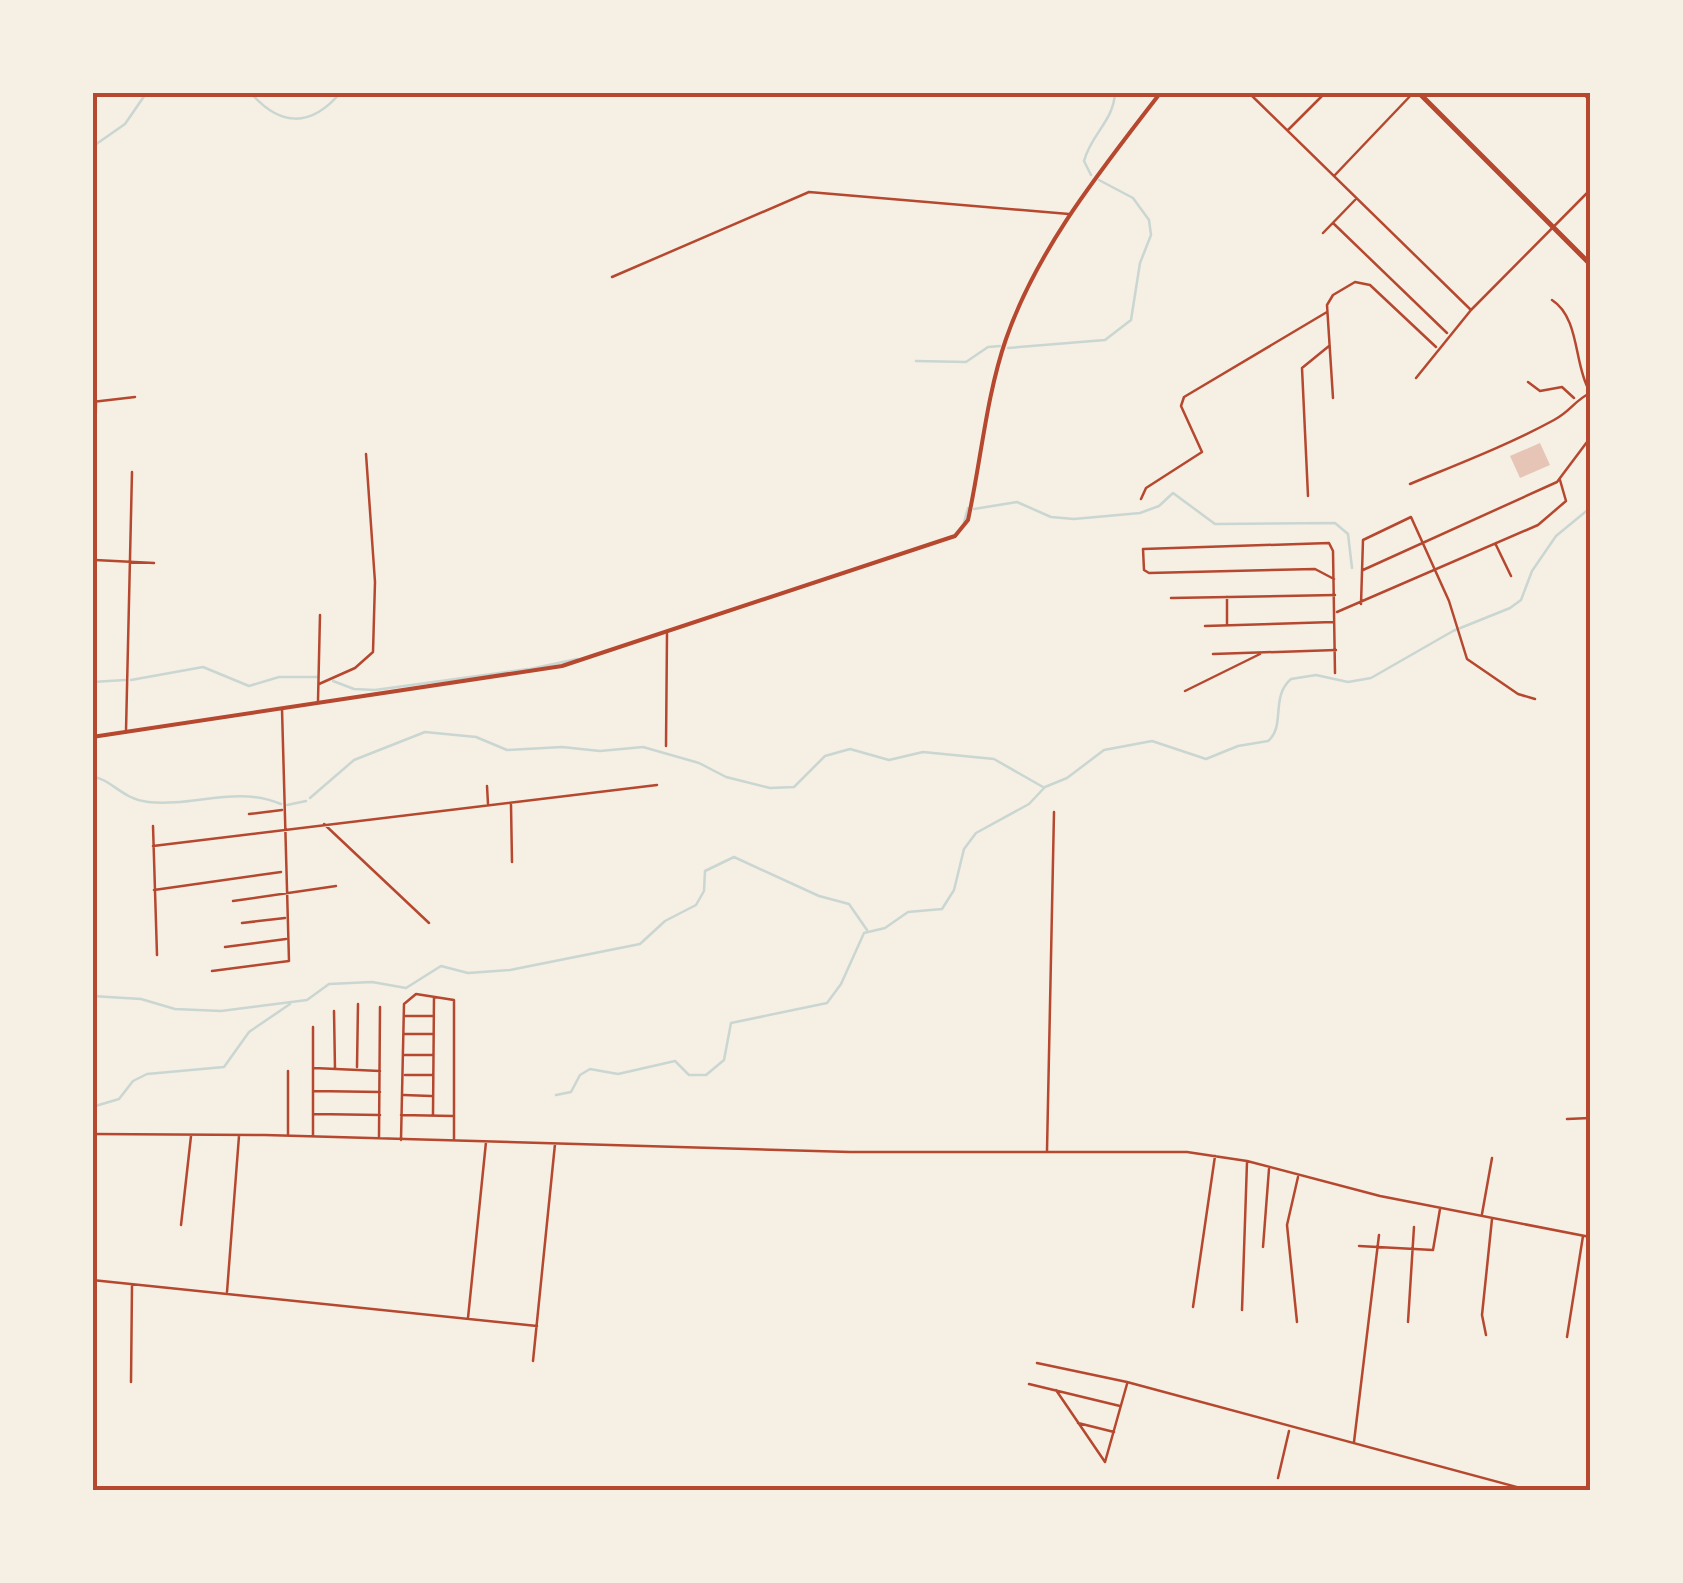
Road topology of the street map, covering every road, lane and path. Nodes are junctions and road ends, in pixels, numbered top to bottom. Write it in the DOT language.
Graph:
graph roads {
  1 [pos="1161,92"];
  2 [pos="1248,92"];
  3 [pos="1326,92"];
  4 [pos="1416,92"];
  5 [pos="1582,92"];
  6 [pos="1590,101"];
  7 [pos="1287,132"];
  8 [pos="1333,177"];
  9 [pos="1590,190"];
  10 [pos="1356,200"];
  11 [pos="1070,214"];
  12 [pos="1333,222"];
  13 [pos="1553,227"];
  14 [pos="1323,233"];
  15 [pos="1590,264"];
  16 [pos="612,277"];
  17 [pos="1552,300"];
  18 [pos="1472,310"];
  19 [pos="1327,312"];
  20 [pos="1449,335"];
  21 [pos="1330,345"];
  22 [pos="1437,348"];
  23 [pos="1416,378"];
  24 [pos="1528,382"];
  25 [pos="1590,392"];
  26 [pos="135,397"];
  27 [pos="1333,398"];
  28 [pos="1575,398"];
  29 [pos="94,401"];
  30 [pos="1590,438"];
  31 [pos="366,454"];
  32 [pos="93,466"];
  33 [pos="132,472"];
  34 [pos="1560,480"];
  35 [pos="1410,484"];
  36 [pos="1308,496"];
  37 [pos="1141,499"];
  38 [pos="1424,543"];
  39 [pos="1496,544"];
  40 [pos="93,560"];
  41 [pos="129,562"];
  42 [pos="154,563"];
  43 [pos="1436,570"];
  44 [pos="1361,571"];
  45 [pos="1511,576"];
  46 [pos="1334,578"];
  47 [pos="1335,595"];
  48 [pos="1226,597"];
  49 [pos="1171,598"];
  50 [pos="1361,604"];
  51 [pos="1336,612"];
  52 [pos="320,614"];
  53 [pos="1336,622"];
  54 [pos="1227,625"];
  55 [pos="1205,626"];
  56 [pos="667,634"];
  57 [pos="1338,649"];
  58 [pos="1262,653"];
  59 [pos="1212,654"];
  60 [pos="1335,673"];
  61 [pos="319,684"];
  62 [pos="1185,691"];
  63 [pos="1534,698"];
  64 [pos="318,702"];
  65 [pos="282,708"];
  66 [pos="126,732"];
  67 [pos="92,737"];
  68 [pos="666,746"];
  69 [pos="657,785"];
  70 [pos="487,786"];
  71 [pos="511,804"];
  72 [pos="488,806"];
  73 [pos="282,810"];
  74 [pos="1054,812"];
  75 [pos="249,814"];
  76 [pos="323,822"];
  77 [pos="152,826"];
  78 [pos="283,830"];
  79 [pos="153,846"];
  80 [pos="512,862"];
  81 [pos="284,872"];
  82 [pos="336,886"];
  83 [pos="154,890"];
  84 [pos="285,895"];
  85 [pos="233,901"];
  86 [pos="286,918"];
  87 [pos="428,923"];
  88 [pos="242,924"];
  89 [pos="288,939"];
  90 [pos="225,946"];
  91 [pos="157,955"];
  92 [pos="212,971"];
  93 [pos="434,996"];
  94 [pos="358,1004"];
  95 [pos="380,1007"];
  96 [pos="334,1011"];
  97 [pos="403,1016"];
  98 [pos="434,1016"];
  99 [pos="313,1027"];
  100 [pos="403,1034"];
  101 [pos="434,1034"];
  102 [pos="402,1055"];
  103 [pos="433,1055"];
  104 [pos="313,1068"];
  105 [pos="335,1069"];
  106 [pos="357,1070"];
  107 [pos="288,1071"];
  108 [pos="380,1071"];
  109 [pos="402,1075"];
  110 [pos="433,1075"];
  111 [pos="313,1090"];
  112 [pos="380,1092"];
  113 [pos="402,1096"];
  114 [pos="433,1096"];
  115 [pos="312,1114"];
  116 [pos="380,1115"];
  117 [pos="401,1115"];
  118 [pos="432,1115"];
  119 [pos="454,1116"];
  120 [pos="1590,1118"];
  121 [pos="1568,1120"];
  122 [pos="92,1134"];
  123 [pos="238,1134"];
  124 [pos="191,1135"];
  125 [pos="288,1136"];
  126 [pos="313,1136"];
  127 [pos="379,1139"];
  128 [pos="401,1140"];
  129 [pos="454,1140"];
  130 [pos="486,1141"];
  131 [pos="556,1143"];
  132 [pos="1046,1153"];
  133 [pos="1216,1155"];
  134 [pos="1492,1158"];
  135 [pos="1247,1161"];
  136 [pos="1269,1167"];
  137 [pos="1299,1175"];
  138 [pos="1440,1208"];
  139 [pos="1482,1216"];
  140 [pos="1492,1218"];
  141 [pos="181,1225"];
  142 [pos="1414,1227"];
  143 [pos="1379,1235"];
  144 [pos="1583,1236"];
  145 [pos="1590,1237"];
  146 [pos="1359,1246"];
  147 [pos="1263,1247"];
  148 [pos="1377,1247"];
  149 [pos="1412,1250"];
  150 [pos="92,1280"];
  151 [pos="132,1285"];
  152 [pos="227,1292"];
  153 [pos="1193,1308"];
  154 [pos="1242,1310"];
  155 [pos="468,1318"];
  156 [pos="1296,1322"];
  157 [pos="1408,1322"];
  158 [pos="537,1326"];
  159 [pos="1486,1335"];
  160 [pos="1567,1336"];
  161 [pos="532,1362"];
  162 [pos="1037,1363"];
  163 [pos="131,1382"];
  164 [pos="1127,1382"];
  165 [pos="1029,1384"];
  166 [pos="1056,1390"];
  167 [pos="1121,1406"];
  168 [pos="1078,1423"];
  169 [pos="1289,1428"];
  170 [pos="1115,1432"];
  171 [pos="1354,1443"];
  172 [pos="1278,1478"];
  173 [pos="1528,1490"];
  1 -- 11 [label="street"];
  2 -- 7 [label="street"];
  3 -- 7 [label="street"];
  4 -- 8 [label="street"];
  4 -- 13 [label="highway"];
  5 -- 6 [label="street"];
  7 -- 8 [label="street"];
  8 -- 10 [label="street"];
  9 -- 13 [label="street"];
  10 -- 12 [label="street"];
  10 -- 18 [label="street"];
  11 -- 16 [label="street"];
  11 -- 56 [label="street"];
  12 -- 14 [label="street"];
  12 -- 20 [label="street"];
  13 -- 15 [label="highway"];
  13 -- 18 [label="street"];
  17 -- 25 [label="street"];
  18 -- 20 [label="street"];
  19 -- 21 [label="street"];
  19 -- 22 [label="street"];
  19 -- 37 [label="street"];
  20 -- 22 [label="street"];
  21 -- 27 [label="street"];
  21 -- 36 [label="street"];
  22 -- 23 [label="street"];
  24 -- 28 [label="street"];
  25 -- 28 [label="street"];
  26 -- 29 [label="street"];
  28 -- 35 [label="street"];
  29 -- 32 [label="street"];
  30 -- 34 [label="street"];
  31 -- 61 [label="street"];
  32 -- 40 [label="street"];
  33 -- 41 [label="street"];
  34 -- 38 [label="street"];
  34 -- 39 [label="street"];
  38 -- 43 [label="street"];
  38 -- 44 [label="street"];
  38 -- 44 [label="street"];
  39 -- 43 [label="street"];
  39 -- 45 [label="street"];
  40 -- 41 [label="street"];
  41 -- 42 [label="street"];
  41 -- 66 [label="street"];
  43 -- 50 [label="street"];
  43 -- 63 [label="street"];
  44 -- 50 [label="street"];
  46 -- 46 [label="street"];
  46 -- 47 [label="street"];
  47 -- 48 [label="street"];
  47 -- 51 [label="street"];
  48 -- 49 [label="street"];
  48 -- 54 [label="street"];
  50 -- 51 [label="street"];
  51 -- 53 [label="street"];
  52 -- 61 [label="street"];
  53 -- 54 [label="street"];
  53 -- 57 [label="street"];
  54 -- 55 [label="street"];
  56 -- 64 [label="street"];
  56 -- 68 [label="street"];
  57 -- 58 [label="street"];
  57 -- 60 [label="street"];
  58 -- 59 [label="street"];
  58 -- 62 [label="street"];
  61 -- 64 [label="street"];
  64 -- 65 [label="street"];
  65 -- 66 [label="street"];
  65 -- 73 [label="street"];
  66 -- 67 [label="street"];
  69 -- 71 [label="street"];
  70 -- 72 [label="street"];
  71 -- 72 [label="street"];
  71 -- 80 [label="street"];
  72 -- 76 [label="street"];
  73 -- 75 [label="street"];
  73 -- 78 [label="street"];
  74 -- 132 [label="street"];
  76 -- 78 [label="street"];
  76 -- 87 [label="street"];
  77 -- 79 [label="street"];
  78 -- 79 [label="street"];
  78 -- 81 [label="street"];
  79 -- 83 [label="street"];
  81 -- 83 [label="street"];
  81 -- 84 [label="street"];
  82 -- 84 [label="street"];
  83 -- 91 [label="street"];
  84 -- 85 [label="street"];
  84 -- 86 [label="street"];
  86 -- 88 [label="street"];
  86 -- 89 [label="street"];
  89 -- 90 [label="street"];
  89 -- 92 [label="street"];
  93 -- 97 [label="street"];
  93 -- 98 [label="street"];
  93 -- 119 [label="street"];
  94 -- 106 [label="street"];
  95 -- 108 [label="street"];
  96 -- 105 [label="street"];
  97 -- 98 [label="street"];
  97 -- 100 [label="street"];
  98 -- 101 [label="street"];
  99 -- 104 [label="street"];
  100 -- 101 [label="street"];
  100 -- 102 [label="street"];
  101 -- 103 [label="street"];
  102 -- 103 [label="street"];
  102 -- 109 [label="street"];
  103 -- 110 [label="street"];
  104 -- 105 [label="street"];
  104 -- 111 [label="street"];
  105 -- 106 [label="street"];
  106 -- 108 [label="street"];
  107 -- 125 [label="street"];
  108 -- 112 [label="street"];
  109 -- 110 [label="street"];
  109 -- 113 [label="street"];
  110 -- 114 [label="street"];
  111 -- 112 [label="street"];
  111 -- 115 [label="street"];
  112 -- 116 [label="street"];
  113 -- 114 [label="street"];
  113 -- 117 [label="street"];
  114 -- 118 [label="street"];
  115 -- 116 [label="street"];
  115 -- 126 [label="street"];
  116 -- 127 [label="street"];
  117 -- 118 [label="street"];
  117 -- 128 [label="street"];
  118 -- 119 [label="street"];
  119 -- 129 [label="street"];
  120 -- 121 [label="street"];
  122 -- 124 [label="street"];
  123 -- 124 [label="street"];
  123 -- 125 [label="street"];
  123 -- 152 [label="street"];
  124 -- 141 [label="street"];
  125 -- 126 [label="street"];
  126 -- 127 [label="street"];
  127 -- 128 [label="street"];
  128 -- 129 [label="street"];
  129 -- 130 [label="street"];
  130 -- 131 [label="street"];
  130 -- 155 [label="street"];
  131 -- 132 [label="street"];
  131 -- 158 [label="street"];
  132 -- 133 [label="street"];
  133 -- 135 [label="street"];
  133 -- 153 [label="street"];
  134 -- 139 [label="street"];
  135 -- 136 [label="street"];
  135 -- 154 [label="street"];
  136 -- 137 [label="street"];
  136 -- 147 [label="street"];
  137 -- 138 [label="street"];
  137 -- 156 [label="street"];
  138 -- 139 [label="street"];
  138 -- 149 [label="street"];
  139 -- 140 [label="street"];
  140 -- 144 [label="street"];
  140 -- 159 [label="street"];
  142 -- 149 [label="street"];
  143 -- 148 [label="street"];
  144 -- 145 [label="street"];
  144 -- 160 [label="street"];
  146 -- 148 [label="street"];
  148 -- 149 [label="street"];
  148 -- 171 [label="street"];
  149 -- 157 [label="street"];
  150 -- 151 [label="street"];
  151 -- 152 [label="street"];
  151 -- 163 [label="street"];
  152 -- 155 [label="street"];
  155 -- 158 [label="street"];
  158 -- 161 [label="street"];
  162 -- 164 [label="street"];
  164 -- 167 [label="street"];
  164 -- 169 [label="street"];
  165 -- 166 [label="street"];
  166 -- 167 [label="street"];
  166 -- 168 [label="street"];
  167 -- 170 [label="street"];
  168 -- 170 [label="street"];
  168 -- 170 [label="street"];
  169 -- 171 [label="street"];
  169 -- 172 [label="street"];
  171 -- 173 [label="street"];
}
